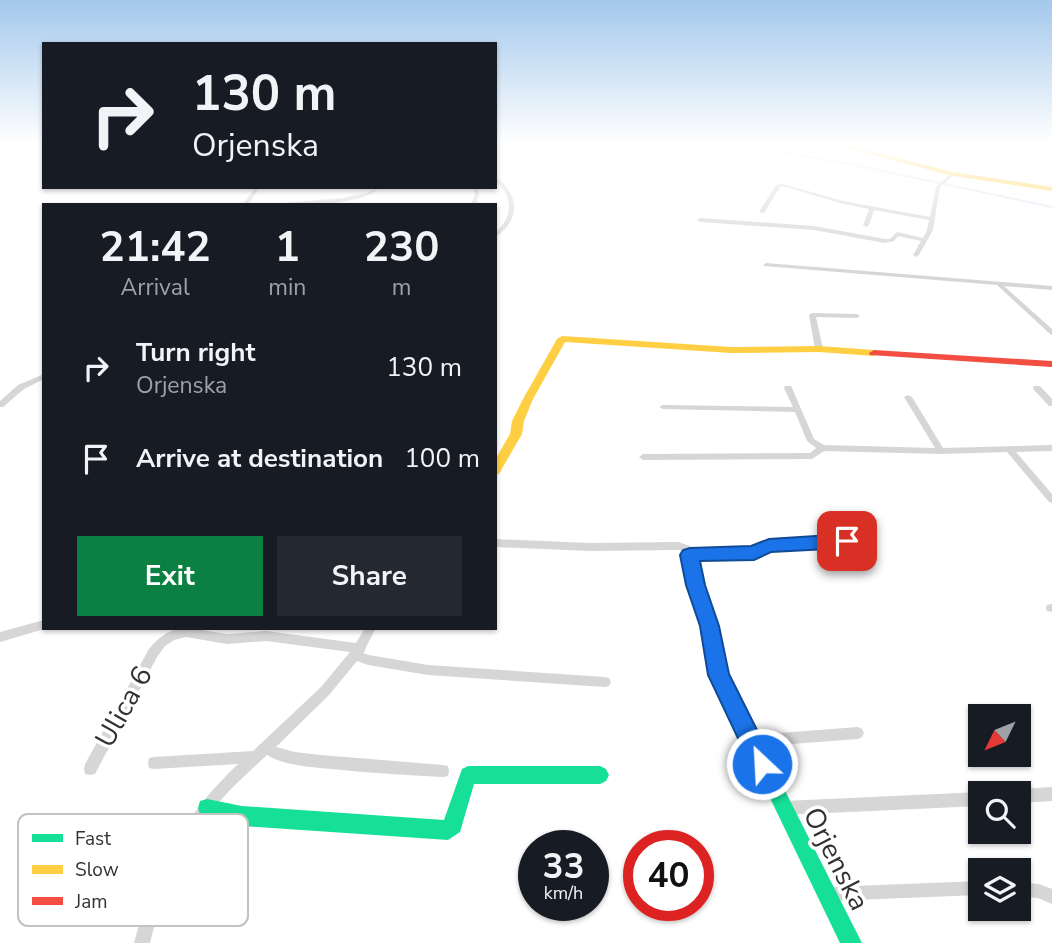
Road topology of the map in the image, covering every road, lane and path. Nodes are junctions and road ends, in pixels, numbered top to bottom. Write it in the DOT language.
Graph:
graph roads {
  1 [pos="505,187"];
  2 [pos="779,187"];
  3 [pos="787,187"];
  4 [pos="939,187"];
  5 [pos="257,189"];
  6 [pos="376,190"];
  7 [pos="246,203"];
  8 [pos="282,203"];
  9 [pos="872,206"];
  10 [pos="762,212"];
  11 [pos="932,219"];
  12 [pos="700,220"];
  13 [pos="866,225"];
  14 [pos="497,233"];
  15 [pos="924,240"];
  16 [pos="916,255"];
  17 [pos="766,265"];
  18 [pos="1000,286"];
  19 [pos="1052,288"];
  20 [pos="857,316"];
  21 [pos="1052,333"];
  22 [pos="819,349"];
  23 [pos="1052,364"];
  24 [pos="42,377"];
  25 [pos="788,388"];
  26 [pos="1037,388"];
  27 [pos="908,397"];
  28 [pos="1052,404"];
  29 [pos="0,405"];
  30 [pos="663,407"];
  31 [pos="798,410"];
  32 [pos="822,448"];
  33 [pos="1052,448"];
  34 [pos="1009,449"];
  35 [pos="942,451"];
  36 [pos="643,457"];
  37 [pos="497,467"];
  38 [pos="1052,500"];
  39 [pos="847,541"];
  40 [pos="497,542"];
  41 [pos="690,555"];
  42 [pos="42,626"];
  43 [pos="370,630"];
  44 [pos="0,637"];
  45 [pos="359,652"];
  46 [pos="605,682"];
  47 [pos="858,733"];
  48 [pos="752,741"];
  49 [pos="261,752"];
  50 [pos="154,763"];
  51 [pos="90,769"];
  52 [pos="443,771"];
  53 [pos="600,775"];
  54 [pos="1052,794"];
  55 [pos="1031,795"];
  56 [pos="968,800"];
  57 [pos="207,808"];
  58 [pos="783,808"];
  59 [pos="203,814"];
  60 [pos="233,814"];
  61 [pos="248,817"];
  62 [pos="968,888"];
  63 [pos="1031,890"];
  64 [pos="827,894"];
  65 [pos="1052,897"];
  66 [pos="147,926"];
  67 [pos="142,943"];
  68 [pos="851,943"];
  1 -- 14 [label="street"];
  2 -- 10 [label="street"];
  3 -- 9 [label="street"];
  4 -- 11 [label="street"];
  5 -- 7 [label="street"];
  6 -- 8 [label="street"];
  9 -- 11 [label="street"];
  9 -- 13 [label="street"];
  11 -- 15 [label="street"];
  12 -- 15 [label="street"];
  15 -- 16 [label="street"];
  17 -- 18 [label="street"];
  18 -- 19 [label="street"];
  18 -- 21 [label="street"];
  20 -- 22 [label="street"];
  22 -- 23 [label="street"];
  22 -- 37 [label="street"];
  24 -- 29 [label="street"];
  25 -- 31 [label="street"];
  26 -- 28 [label="street"];
  27 -- 35 [label="street"];
  30 -- 31 [label="street"];
  31 -- 32 [label="street"];
  32 -- 35 [label="street"];
  32 -- 36 [label="street"];
  33 -- 34 [label="street"];
  34 -- 35 [label="street"];
  34 -- 38 [label="street"];
  39 -- 41 [label="street"];
  40 -- 41 [label="street"];
  41 -- 48 [label="street, Orjenska"];
  42 -- 44 [label="street"];
  43 -- 45 [label="street"];
  45 -- 46 [label="street"];
  45 -- 49 [label="street"];
  45 -- 51 [label="street, Ulica 6"];
  47 -- 48 [label="street"];
  48 -- 58 [label="street, Orjenska"];
  49 -- 50 [label="street"];
  49 -- 52 [label="street"];
  49 -- 57 [label="street"];
  53 -- 61 [label="street"];
  54 -- 55 [label="street"];
  56 -- 58 [label="street"];
  57 -- 59 [label="street"];
  57 -- 60 [label="street"];
  58 -- 64 [label="street, Orjenska"];
  62 -- 64 [label="street"];
  63 -- 65 [label="street"];
  64 -- 68 [label="street, Orjenska"];
  66 -- 67 [label="street"];
}
